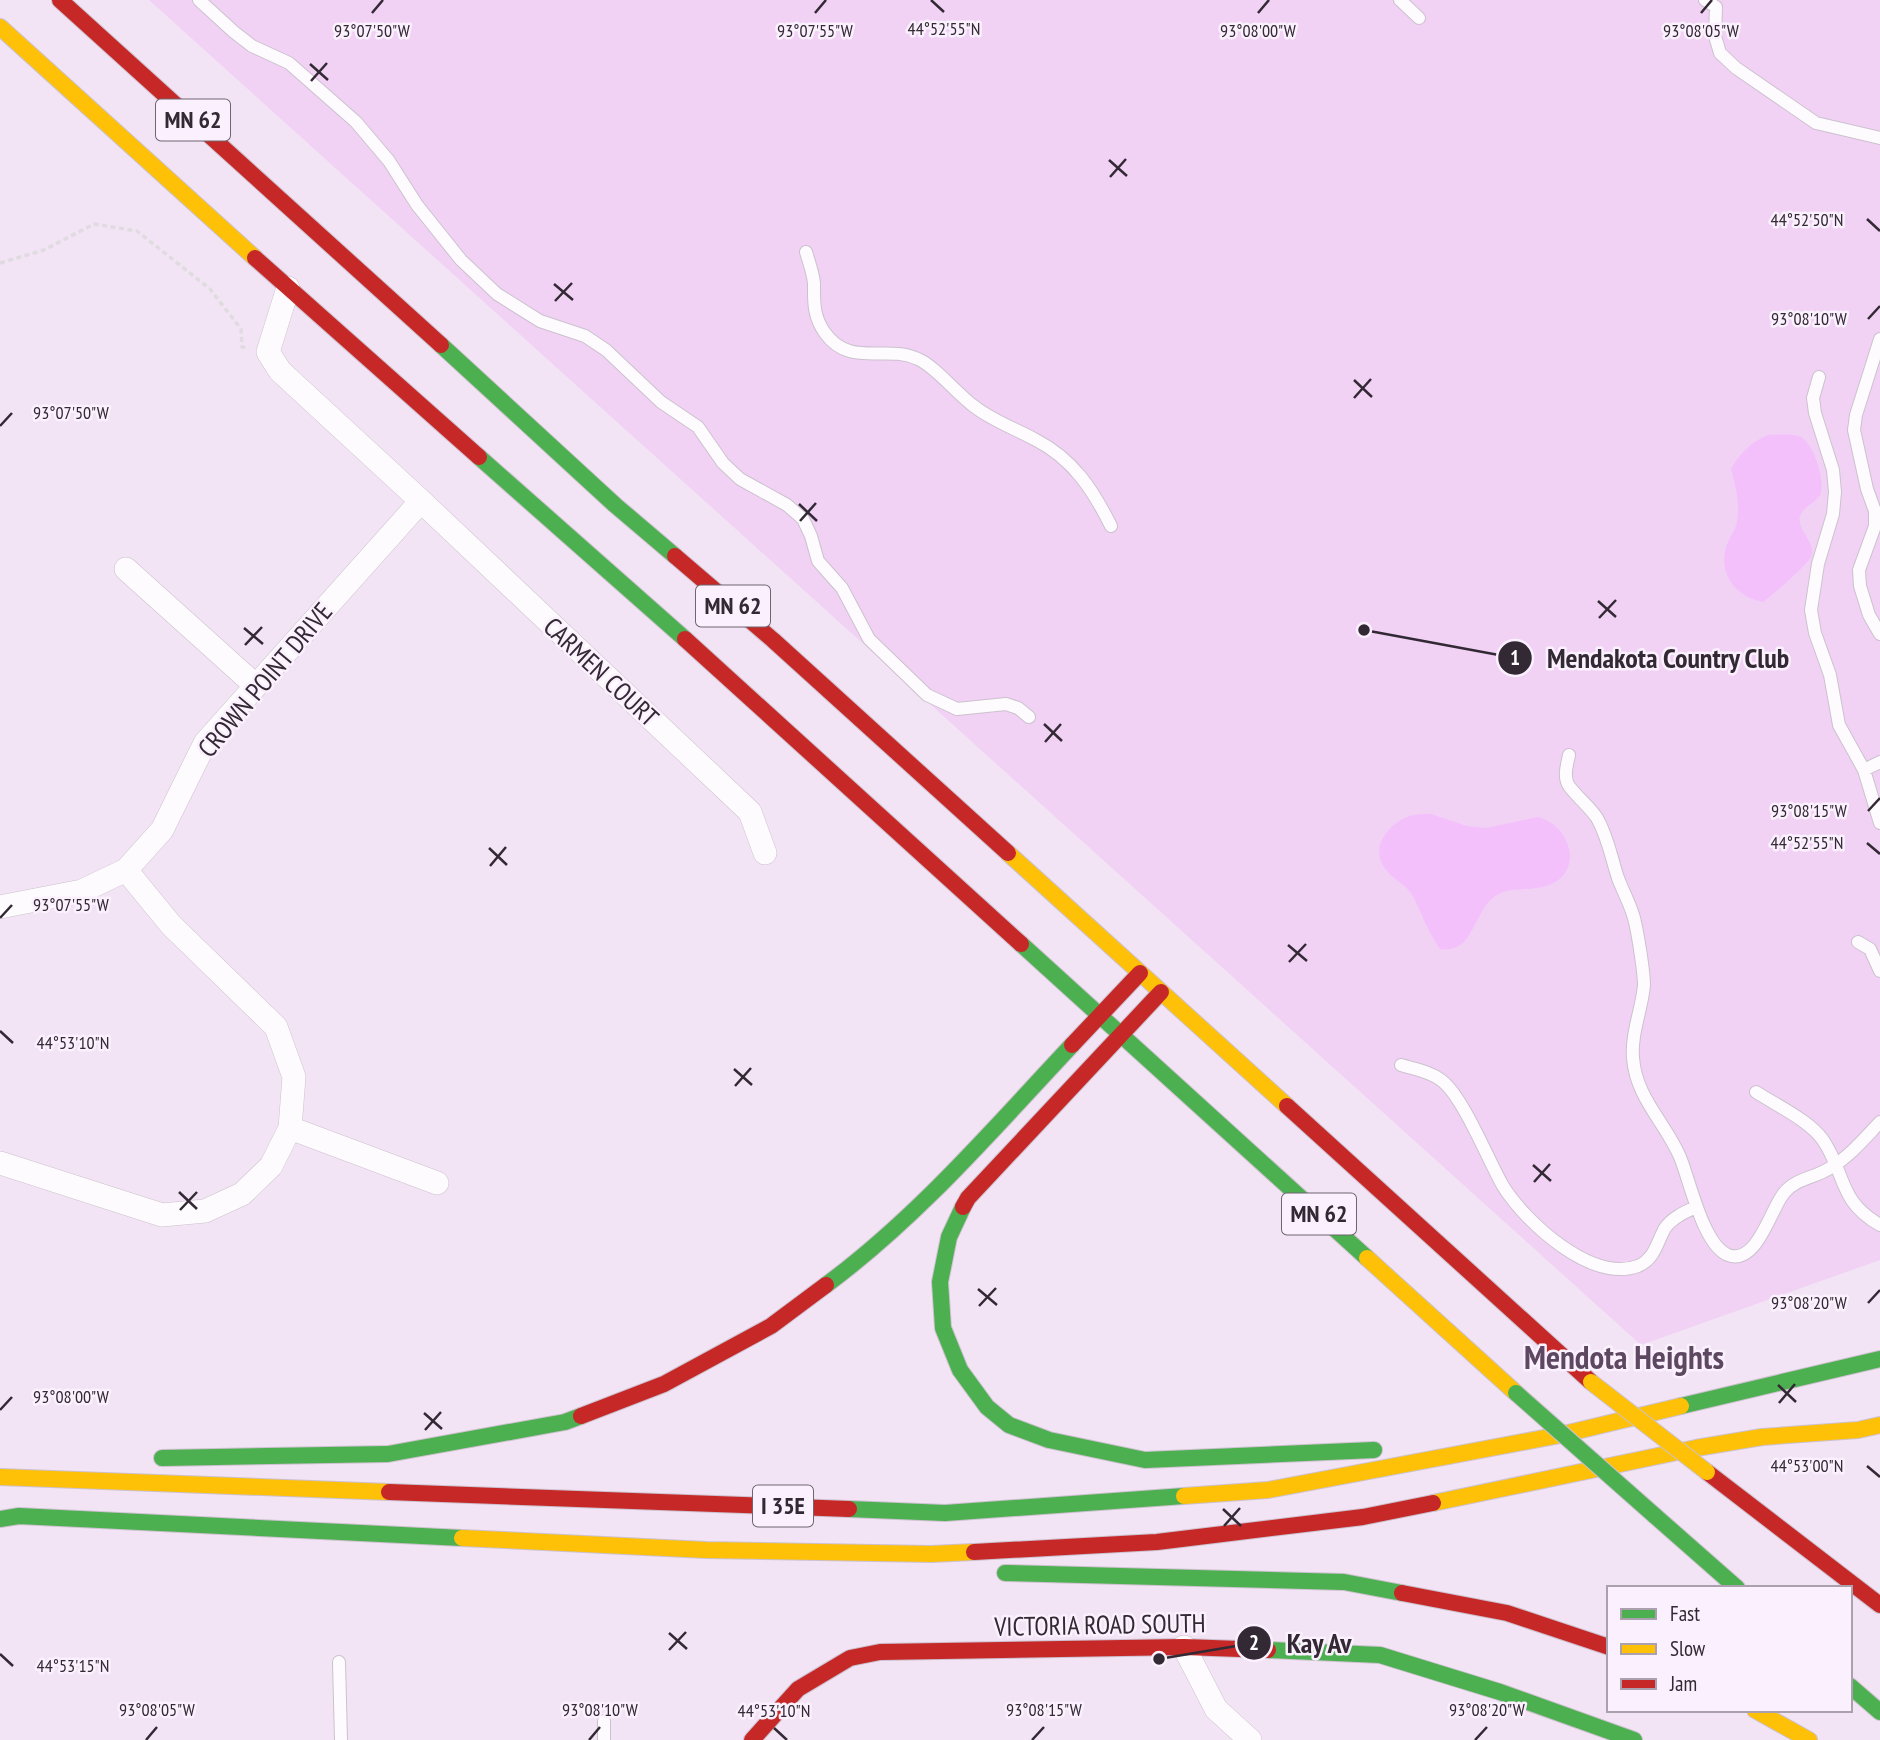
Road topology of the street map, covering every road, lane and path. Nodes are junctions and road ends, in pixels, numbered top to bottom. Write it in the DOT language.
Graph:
graph roads {
  1 [pos="60,0"];
  2 [pos="199,0"];
  3 [pos="1400,0"];
  4 [pos="1713,2"];
  5 [pos="1419,18"];
  6 [pos="0,27"];
  7 [pos="1880,138"];
  8 [pos="806,252"];
  9 [pos="0,263"];
  10 [pos="339,272"];
  11 [pos="295,283"];
  12 [pos="1880,338"];
  13 [pos="268,352"];
  14 [pos="1819,377"];
  15 [pos="398,387"];
  16 [pos="542,492"];
  17 [pos="421,501"];
  18 [pos="615,505"];
  19 [pos="1111,526"];
  20 [pos="126,569"];
  21 [pos="1880,634"];
  22 [pos="255,685"];
  23 [pos="1029,717"];
  24 [pos="1569,755"];
  25 [pos="1880,762"];
  26 [pos="1864,770"];
  27 [pos="1880,823"];
  28 [pos="765,853"];
  29 [pos="126,870"];
  30 [pos="0,907"];
  31 [pos="1858,942"];
  32 [pos="1880,971"];
  33 [pos="1140,973"];
  34 [pos="1161,992"];
  35 [pos="1101,1016"];
  36 [pos="1122,1035"];
  37 [pos="1401,1065"];
  38 [pos="1756,1092"];
  39 [pos="1880,1122"];
  40 [pos="290,1128"];
  41 [pos="0,1163"];
  42 [pos="1834,1165"];
  43 [pos="437,1184"];
  44 [pos="1696,1207"];
  45 [pos="1880,1224"];
  46 [pos="1880,1359"];
  47 [pos="1828,1417"];
  48 [pos="1880,1425"];
  49 [pos="1560,1434"];
  50 [pos="1762,1437"];
  51 [pos="153,1459"];
  52 [pos="45,1462"];
  53 [pos="0,1467"];
  54 [pos="1700,1473"];
  55 [pos="0,1477"];
  56 [pos="0,1519"];
  57 [pos="1779,1548"];
  58 [pos="706,1550"];
  59 [pos="876,1570"];
  60 [pos="989,1573"];
  61 [pos="1735,1586"];
  62 [pos="1880,1605"];
  63 [pos="1607,1646"];
  64 [pos="1184,1647"];
  65 [pos="339,1662"];
  66 [pos="1852,1688"];
  67 [pos="1876,1708"];
  68 [pos="1759,1712"];
  69 [pos="604,1721"];
  70 [pos="341,1740"];
  71 [pos="604,1740"];
  72 [pos="752,1740"];
  73 [pos="1250,1740"];
  74 [pos="1634,1740"];
  75 [pos="1809,1740"];
  1 -- 18 [label="main road, MN 62"];
  2 -- 23 [label="lane"];
  3 -- 5 [label="lane"];
  4 -- 7 [label="lane"];
  6 -- 11 [label="main road, MN 62"];
  8 -- 19 [label="lane"];
  9 -- 13 [label="path"];
  10 -- 18 [label="main road"];
  11 -- 13 [label="street"];
  11 -- 15 [label="main road, MN 62"];
  12 -- 21 [label="lane"];
  13 -- 17 [label="street, CARMEN COURT"];
  14 -- 26 [label="lane"];
  15 -- 16 [label="main road"];
  15 -- 35 [label="main road, MN 62"];
  17 -- 22 [label="street, CROWN POINT DRIVE"];
  17 -- 28 [label="street, CARMEN COURT"];
  18 -- 33 [label="main road, MN 62"];
  20 -- 22 [label="street"];
  22 -- 29 [label="street, CROWN POINT DRIVE"];
  24 -- 44 [label="lane"];
  25 -- 26 [label="lane"];
  26 -- 27 [label="lane"];
  29 -- 30 [label="street, CROWN POINT DRIVE"];
  29 -- 40 [label="street"];
  31 -- 32 [label="lane"];
  33 -- 34 [label="main road, MN 62"];
  33 -- 35 [label="main road"];
  34 -- 36 [label="main road"];
  34 -- 54 [label="main road, MN 62, bridge"];
  35 -- 36 [label="main road, MN 62"];
  35 -- 51 [label="main road"];
  36 -- 49 [label="main road"];
  36 -- 61 [label="main road, MN 62, bridge"];
  37 -- 44 [label="lane"];
  38 -- 42 [label="lane"];
  39 -- 42 [label="lane"];
  40 -- 41 [label="street"];
  40 -- 43 [label="street"];
  42 -- 44 [label="lane"];
  42 -- 45 [label="lane"];
  46 -- 49 [label="main road, I 35E"];
  47 -- 50 [label="main road, I 35E"];
  48 -- 50 [label="main road"];
  49 -- 55 [label="main road, I 35E"];
  50 -- 58 [label="main road, I 35E"];
  52 -- 53 [label="main road"];
  54 -- 57 [label="main road"];
  54 -- 62 [label="main road"];
  56 -- 58 [label="main road, I 35E"];
  58 -- 59 [label="main road"];
  60 -- 63 [label="main road"];
  64 -- 72 [label="main road, VICTORIA ROAD SOUTH"];
  64 -- 73 [label="street"];
  64 -- 74 [label="main road, VICTORIA ROAD SOUTH"];
  65 -- 70 [label="lane"];
  66 -- 67 [label="main road"];
  68 -- 75 [label="main road"];
  69 -- 71 [label="lane"];
}
